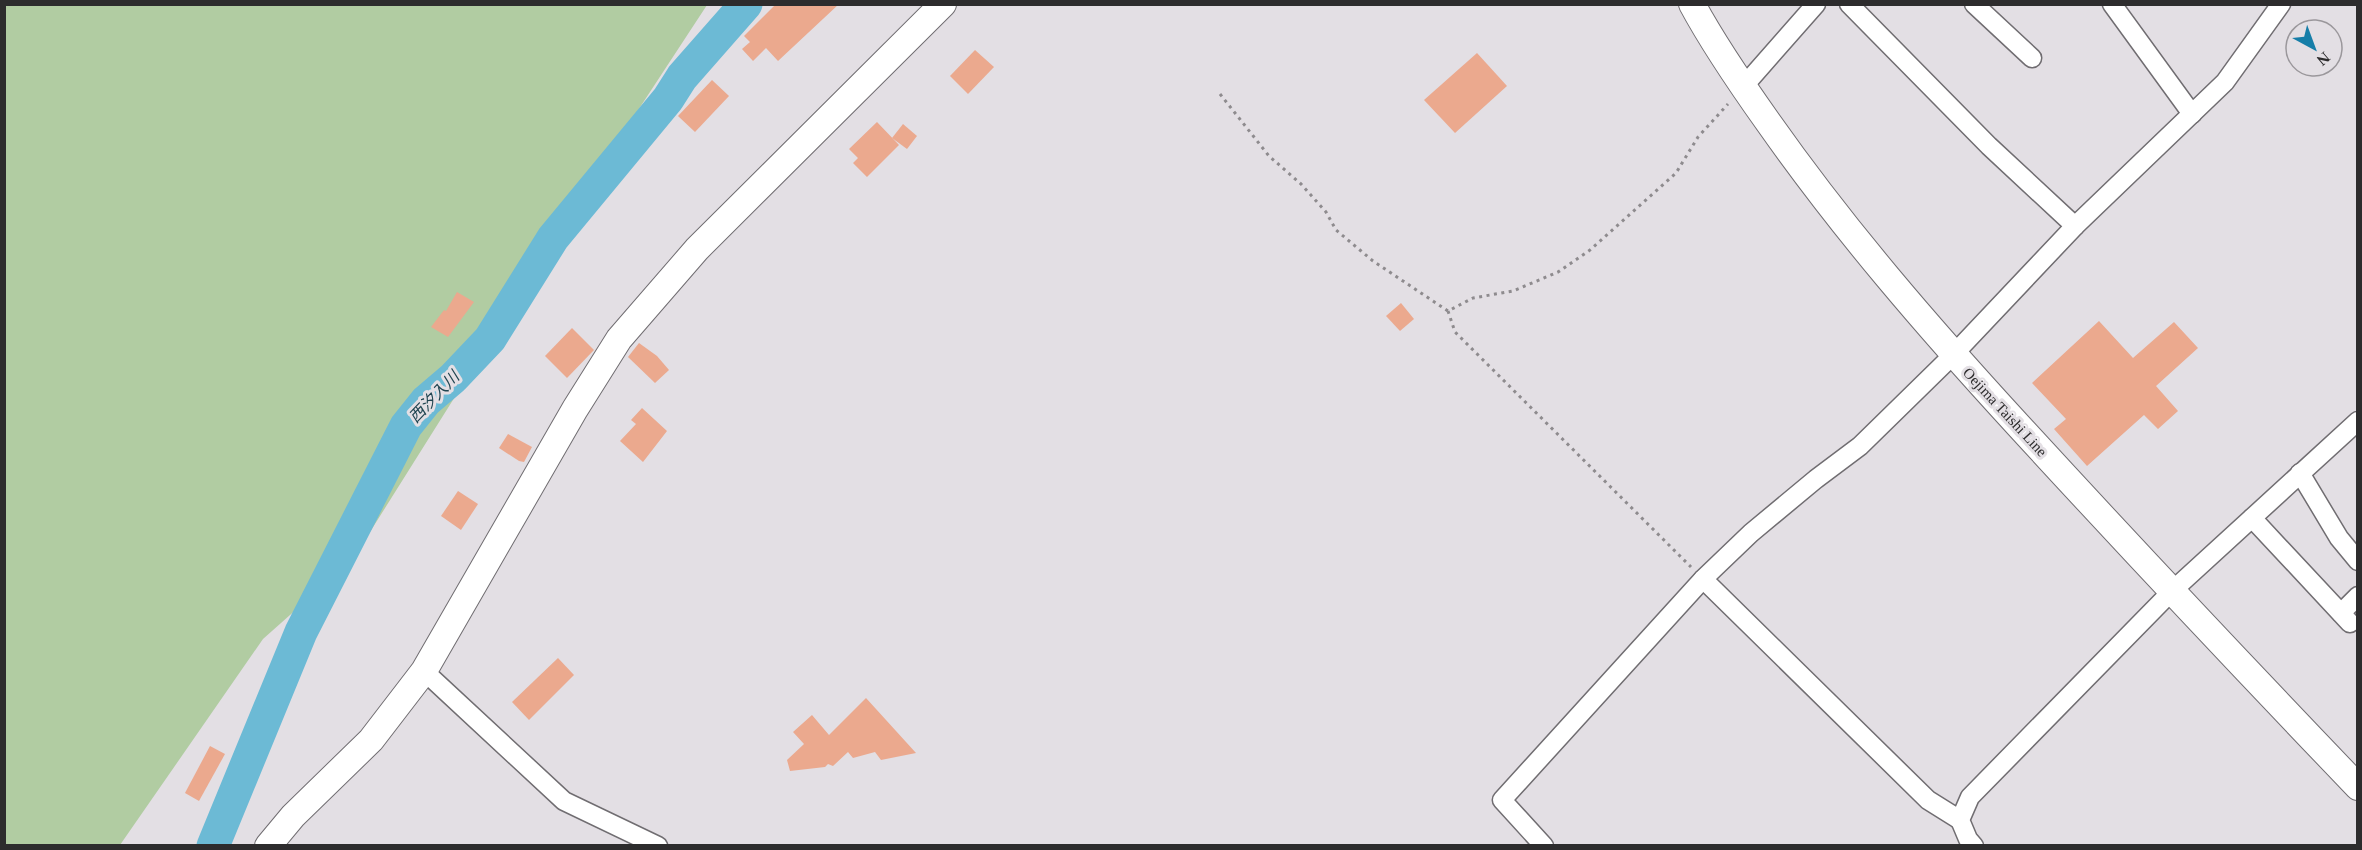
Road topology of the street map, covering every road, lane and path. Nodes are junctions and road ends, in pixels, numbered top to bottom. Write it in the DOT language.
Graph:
graph roads {
  1 [pos="943,4"];
  2 [pos="1692,4"];
  3 [pos="1816,4"];
  4 [pos="1849,4"];
  5 [pos="1974,4"];
  6 [pos="2112,4"];
  7 [pos="2281,4"];
  8 [pos="2032,58"];
  9 [pos="1743,87"];
  10 [pos="1220,94"];
  11 [pos="2192,114"];
  12 [pos="2075,226"];
  13 [pos="1448,311"];
  14 [pos="1953,355"];
  15 [pos="2358,421"];
  16 [pos="2301,473"];
  17 [pos="2252,518"];
  18 [pos="2358,561"];
  19 [pos="1703,579"];
  20 [pos="2171,592"];
  21 [pos="2358,596"];
  22 [pos="424,671"];
  23 [pos="2358,787"];
  24 [pos="1960,820"];
  25 [pos="268,846"];
  26 [pos="658,846"];
  27 [pos="1544,846"];
  28 [pos="1974,846"];
  1 -- 22 [label="street"];
  2 -- 9 [label="street, Oejima Taishi Line"];
  3 -- 9 [label="street"];
  4 -- 12 [label="street"];
  5 -- 8 [label="street"];
  6 -- 11 [label="street"];
  7 -- 11 [label="street"];
  9 -- 13 [label="path"];
  9 -- 14 [label="street, Oejima Taishi Line"];
  10 -- 13 [label="path"];
  11 -- 12 [label="street"];
  12 -- 14 [label="street"];
  13 -- 19 [label="path"];
  14 -- 19 [label="street"];
  14 -- 20 [label="street, Oejima Taishi Line"];
  15 -- 16 [label="street"];
  16 -- 17 [label="street"];
  16 -- 18 [label="street"];
  17 -- 20 [label="street"];
  17 -- 21 [label="street"];
  19 -- 24 [label="street"];
  19 -- 27 [label="street"];
  20 -- 23 [label="street, Oejima Taishi Line"];
  20 -- 24 [label="street"];
  22 -- 25 [label="street"];
  22 -- 26 [label="street"];
  24 -- 28 [label="street"];
}
